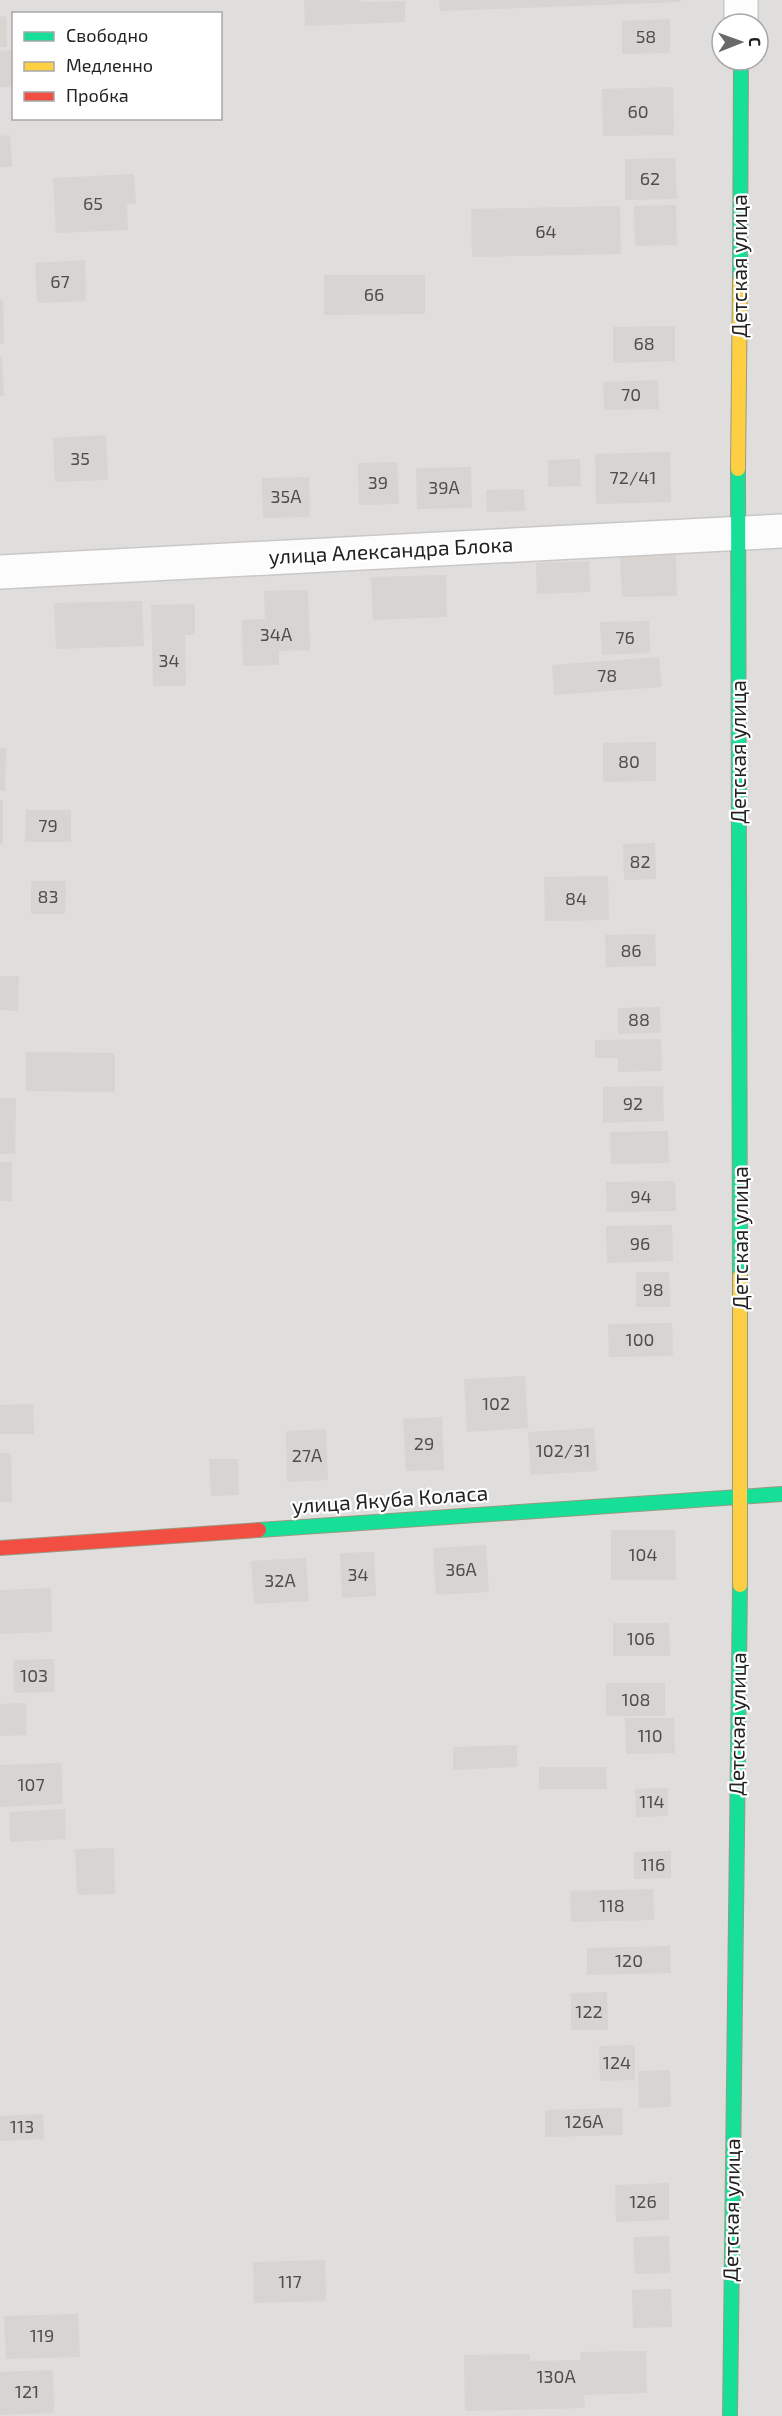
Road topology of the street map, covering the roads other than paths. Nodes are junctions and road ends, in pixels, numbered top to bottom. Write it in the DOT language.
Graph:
graph roads {
  1 [pos="741,72"];
  2 [pos="782,531"];
  3 [pos="738,533"];
  4 [pos="0,572"];
  5 [pos="782,1494"];
  6 [pos="741,1497"];
  7 [pos="0,1548"];
  8 [pos="730,2416"];
  1 -- 3 [label="street, Детская улица"];
  2 -- 3 [label="street, улица Александра Блока"];
  3 -- 4 [label="street, улица Александра Блока"];
  3 -- 6 [label="street, Детская улица"];
  5 -- 6 [label="street, улица Якуба Коласа"];
  6 -- 7 [label="street, улица Якуба Коласа"];
  6 -- 8 [label="street, Детская улица"];
}
